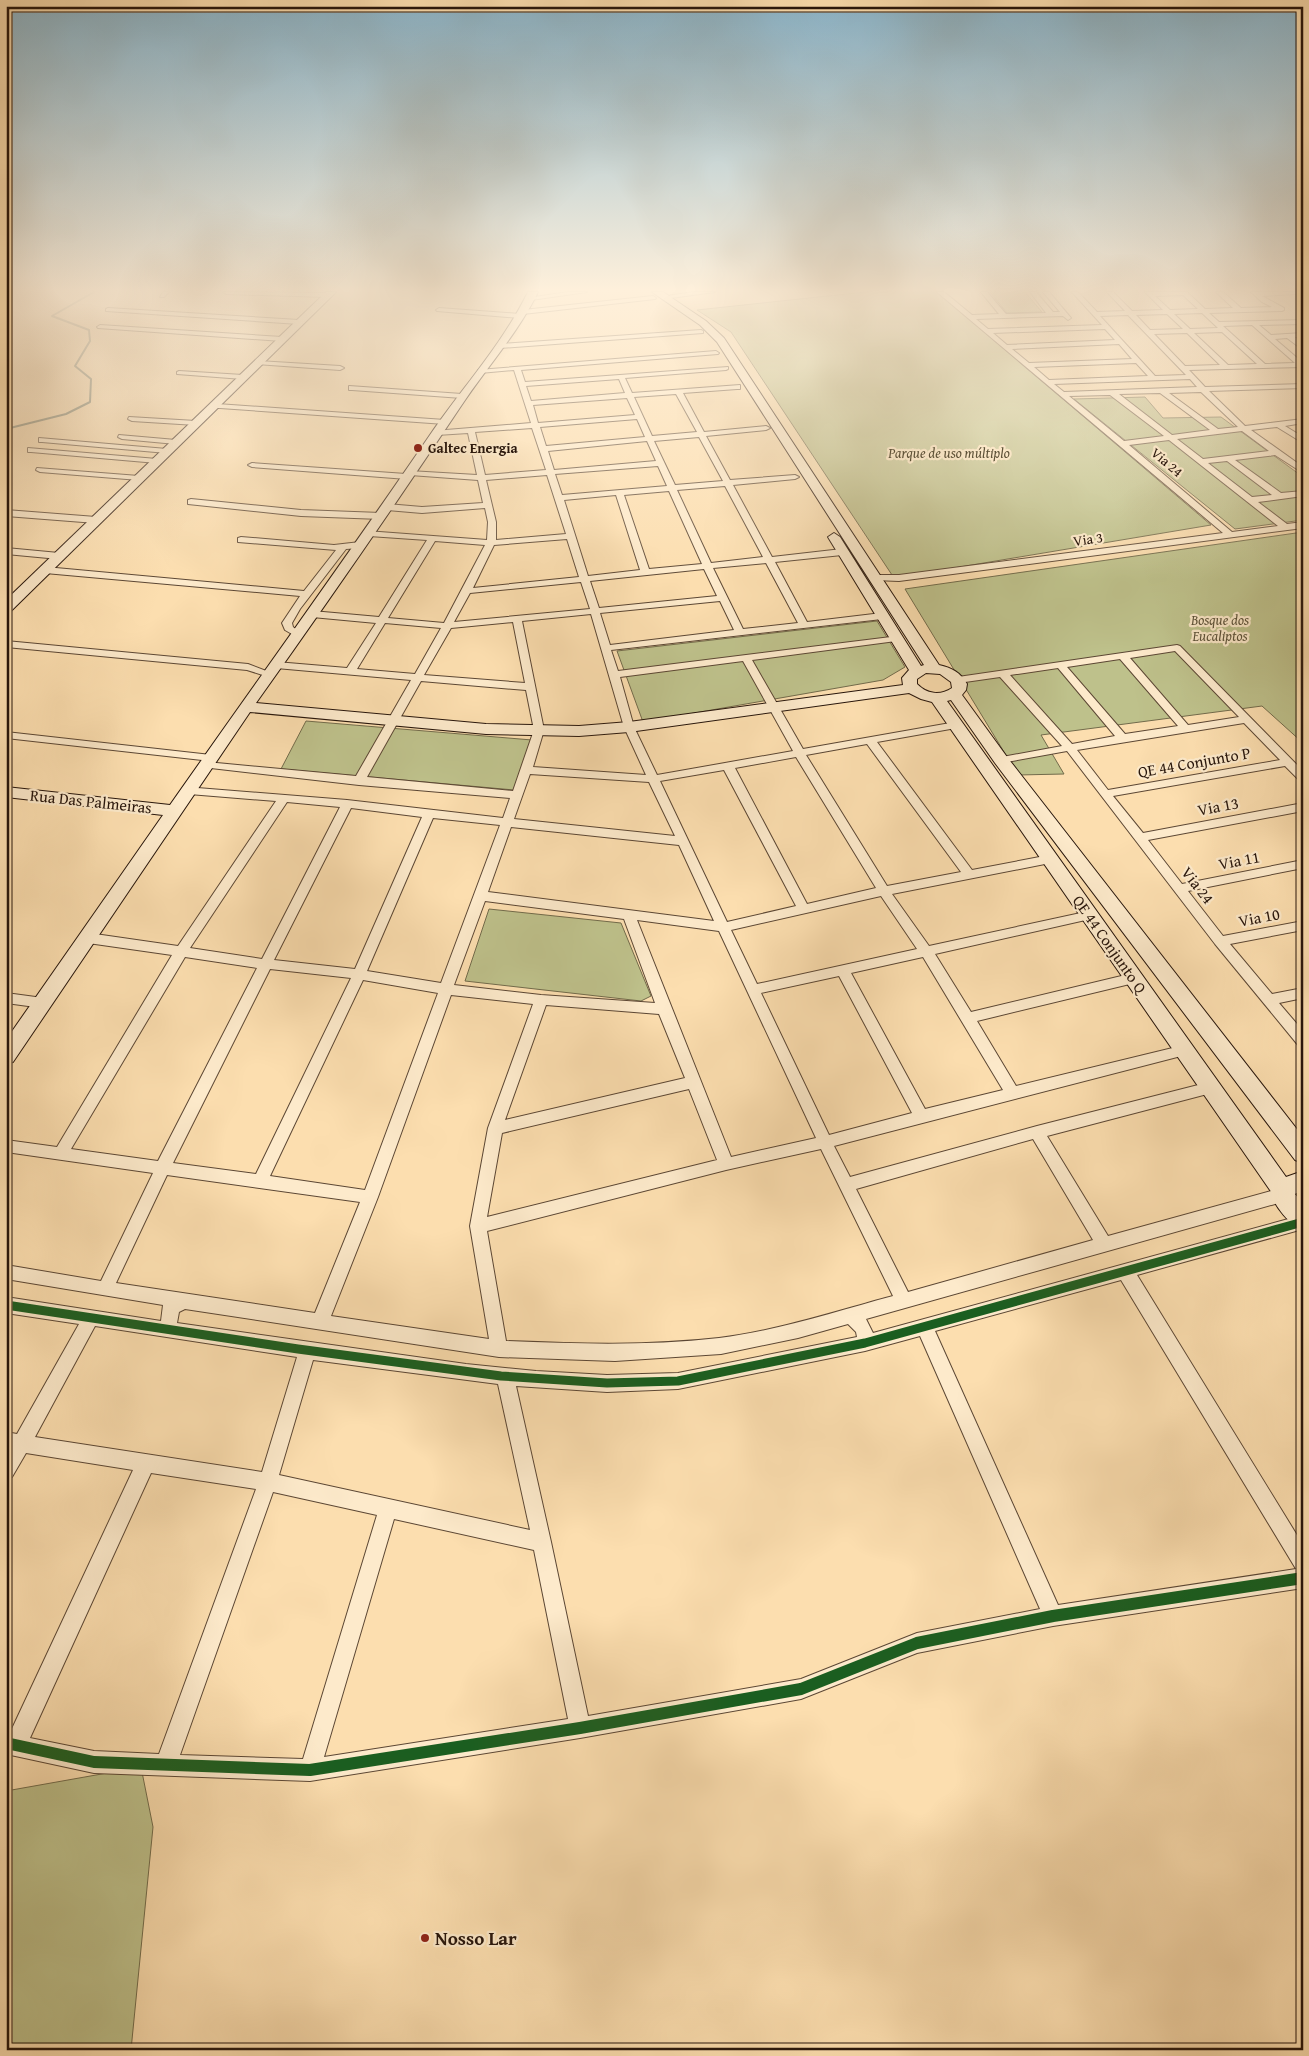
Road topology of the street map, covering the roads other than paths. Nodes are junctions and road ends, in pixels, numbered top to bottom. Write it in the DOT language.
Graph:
graph roads {
  1 [pos="232,388"];
  2 [pos="352,388"];
  3 [pos="468,388"];
  4 [pos="524,388"];
  5 [pos="626,388"];
  6 [pos="726,388"];
  7 [pos="738,388"];
  8 [pos="750,388"];
  9 [pos="1053,388"];
  10 [pos="1252,388"];
  11 [pos="1203,390"];
  12 [pos="1162,391"];
  13 [pos="679,392"];
  14 [pos="1112,393"];
  15 [pos="1061,394"];
  16 [pos="462,396"];
  17 [pos="630,396"];
  18 [pos="528,404"];
  19 [pos="220,406"];
  20 [pos="639,417"];
  21 [pos="132,419"];
  22 [pos="1303,421"];
  23 [pos="445,422"];
  24 [pos="196,423"];
  25 [pos="1278,424"];
  26 [pos="535,425"];
  27 [pos="766,428"];
  28 [pos="1243,428"];
  29 [pos="471,431"];
  30 [pos="1217,432"];
  31 [pos="437,433"];
  32 [pos="701,435"];
  33 [pos="110,436"];
  34 [pos="1170,438"];
  35 [pos="649,439"];
  36 [pos="42,440"];
  37 [pos="1303,441"];
  38 [pos="176,442"];
  39 [pos="1121,444"];
  40 [pos="542,449"];
  41 [pos="31,450"];
  42 [pos="166,451"];
  43 [pos="1276,452"];
  44 [pos="1228,458"];
  45 [pos="157,460"];
  46 [pos="1201,462"];
  47 [pos="661,463"];
  48 [pos="252,465"];
  49 [pos="40,470"];
  50 [pos="1303,470"];
  51 [pos="550,473"];
  52 [pos="408,475"];
  53 [pos="795,477"];
  54 [pos="139,478"];
  55 [pos="482,478"];
  56 [pos="728,483"];
  57 [pos="673,488"];
  58 [pos="619,493"];
  59 [pos="1303,493"];
  60 [pos="1279,496"];
  61 [pos="558,498"];
  62 [pos="1250,500"];
  63 [pos="191,502"];
  64 [pos="488,505"];
  65 [pos="384,512"];
  66 [pos="6,514"];
  67 [pos="827,514"];
  68 [pos="96,520"];
  69 [pos="1303,525"];
  70 [pos="1284,527"];
  71 [pos="369,533"];
  72 [pos="1230,534"];
  73 [pos="570,536"];
  74 [pos="432,539"];
  75 [pos="241,540"];
  76 [pos="491,543"];
  77 [pos="360,545"];
  78 [pos="342,548"];
  79 [pos="6,551"];
  80 [pos="842,552"];
  81 [pos="59,556"];
  82 [pos="769,559"];
  83 [pos="707,564"];
  84 [pos="45,570"];
  85 [pos="645,571"];
  86 [pos="583,578"];
  87 [pos="877,578"];
  88 [pos="468,591"];
  89 [pos="307,594"];
  90 [pos="723,598"];
  91 [pos="8,603"];
  92 [pos="595,611"];
  93 [pos="312,614"];
  94 [pos="882,616"];
  95 [pos="517,620"];
  96 [pos="381,621"];
  97 [pos="804,625"];
  98 [pos="446,626"];
  99 [pos="740,632"];
  100 [pos="297,634"];
  101 [pos="896,638"];
  102 [pos="6,644"];
  103 [pos="606,648"];
  104 [pos="1123,656"];
  105 [pos="746,658"];
  106 [pos="1060,665"];
  107 [pos="274,666"];
  108 [pos="248,667"];
  109 [pos="934,669"];
  110 [pos="917,671"];
  111 [pos="350,672"];
  112 [pos="1003,674"];
  113 [pos="614,675"];
  114 [pos="418,679"];
  115 [pos="956,687"];
  116 [pos="532,688"];
  117 [pos="912,688"];
  118 [pos="937,698"];
  119 [pos="246,708"];
  120 [pos="774,708"];
  121 [pos="1247,719"];
  122 [pos="391,721"];
  123 [pos="956,725"];
  124 [pos="629,727"];
  125 [pos="1185,728"];
  126 [pos="539,730"];
  127 [pos="6,735"];
  128 [pos="1122,738"];
  129 [pos="870,741"];
  130 [pos="1069,747"];
  131 [pos="800,754"];
  132 [pos="1001,760"];
  133 [pos="208,762"];
  134 [pos="1288,762"];
  135 [pos="728,766"];
  136 [pos="527,770"];
  137 [pos="1303,778"];
  138 [pos="654,779"];
  139 [pos="359,781"];
  140 [pos="189,790"];
  141 [pos="6,792"];
  142 [pos="1106,794"];
  143 [pos="517,795"];
  144 [pos="282,800"];
  145 [pos="347,804"];
  146 [pos="1303,806"];
  147 [pos="175,810"];
  148 [pos="429,814"];
  149 [pos="506,821"];
  150 [pos="1139,838"];
  151 [pos="682,841"];
  152 [pos="1050,859"];
  153 [pos="1303,864"];
  154 [pos="969,874"];
  155 [pos="1181,888"];
  156 [pos="884,891"];
  157 [pos="482,896"];
  158 [pos="804,909"];
  159 [pos="1090,915"];
  160 [pos="629,916"];
  161 [pos="1303,925"];
  162 [pos="723,927"];
  163 [pos="88,938"];
  164 [pos="1220,941"];
  165 [pos="182,950"];
  166 [pos="927,953"];
  167 [pos="266,964"];
  168 [pos="842,969"];
  169 [pos="359,974"];
  170 [pos="1134,978"];
  171 [pos="445,989"];
  172 [pos="753,990"];
  173 [pos="1303,993"];
  174 [pos="6,998"];
  175 [pos="541,1000"];
  176 [pos="1268,1000"];
  177 [pos="43,1003"];
  178 [pos="664,1009"];
  179 [pos="968,1018"];
  180 [pos="1303,1041"];
  181 [pos="1185,1050"];
  182 [pos="6,1056"];
  183 [pos="694,1082"];
  184 [pos="1210,1088"];
  185 [pos="1013,1094"];
  186 [pos="921,1116"];
  187 [pos="495,1128"];
  188 [pos="1037,1132"];
  189 [pos="825,1142"];
  190 [pos="6,1146"];
  191 [pos="61,1153"];
  192 [pos="1303,1154"];
  193 [pos="726,1164"];
  194 [pos="163,1167"];
  195 [pos="1303,1180"];
  196 [pos="260,1181"];
  197 [pos="846,1185"];
  198 [pos="1282,1193"];
  199 [pos="370,1197"];
  200 [pos="1303,1222"];
  201 [pos="478,1226"];
  202 [pos="1104,1244"];
  203 [pos="6,1272"];
  204 [pos="1125,1272"];
  205 [pos="105,1289"];
  206 [pos="184,1301"];
  207 [pos="904,1302"];
  208 [pos="6,1305"];
  209 [pos="850,1316"];
  210 [pos="90,1318"];
  211 [pos="320,1322"];
  212 [pos="925,1328"];
  213 [pos="168,1330"];
  214 [pos="865,1343"];
  215 [pos="499,1349"];
  216 [pos="307,1351"];
  217 [pos="505,1377"];
  218 [pos="13,1442"];
  219 [pos="146,1463"];
  220 [pos="6,1471"];
  221 [pos="268,1482"];
  222 [pos="388,1508"];
  223 [pos="542,1542"];
  224 [pos="1303,1563"];
  225 [pos="1303,1578"];
  226 [pos="1053,1616"];
  227 [pos="580,1728"];
  228 [pos="11,1744"];
  229 [pos="166,1765"];
  230 [pos="310,1770"];
  1 -- 24 [label="street"];
  2 -- 16 [label="street"];
  3 -- 16 [label="street"];
  4 -- 18 [label="street"];
  5 -- 17 [label="street"];
  6 -- 13 [label="street"];
  7 -- 27 [label="street"];
  8 -- 67 [label="street"];
  9 -- 15 [label="street, Via 24"];
  10 -- 11 [label="street"];
  11 -- 12 [label="street"];
  11 -- 28 [label="street"];
  12 -- 14 [label="street"];
  12 -- 30 [label="street"];
  13 -- 17 [label="street"];
  13 -- 32 [label="street"];
  14 -- 15 [label="street"];
  14 -- 34 [label="street"];
  15 -- 39 [label="street, Via 24"];
  16 -- 23 [label="street"];
  17 -- 18 [label="street"];
  17 -- 20 [label="street"];
  18 -- 26 [label="street"];
  19 -- 23 [label="street"];
  20 -- 26 [label="street"];
  20 -- 35 [label="street"];
  21 -- 24 [label="street"];
  22 -- 25 [label="street"];
  23 -- 31 [label="street"];
  24 -- 38 [label="street"];
  25 -- 28 [label="street"];
  25 -- 37 [label="street"];
  26 -- 29 [label="street"];
  26 -- 40 [label="street"];
  27 -- 32 [label="street"];
  27 -- 53 [label="street"];
  28 -- 30 [label="street"];
  28 -- 43 [label="street"];
  29 -- 31 [label="street"];
  29 -- 55 [label="street"];
  30 -- 34 [label="street"];
  31 -- 52 [label="street"];
  32 -- 35 [label="street"];
  32 -- 56 [label="street"];
  33 -- 38 [label="street"];
  34 -- 39 [label="street"];
  34 -- 46 [label="street"];
  35 -- 40 [label="street"];
  35 -- 47 [label="street"];
  36 -- 42 [label="street"];
  38 -- 42 [label="street"];
  39 -- 72 [label="street, Via 24"];
  40 -- 51 [label="street"];
  41 -- 45 [label="street"];
  42 -- 45 [label="street"];
  43 -- 44 [label="street"];
  43 -- 50 [label="street"];
  44 -- 46 [label="street"];
  44 -- 60 [label="street"];
  45 -- 54 [label="street"];
  46 -- 62 [label="street"];
  47 -- 51 [label="street"];
  47 -- 57 [label="street"];
  48 -- 52 [label="street"];
  49 -- 54 [label="street"];
  51 -- 55 [label="street"];
  51 -- 61 [label="street"];
  52 -- 55 [label="street"];
  52 -- 65 [label="street"];
  53 -- 56 [label="street"];
  53 -- 67 [label="street"];
  54 -- 68 [label="street"];
  55 -- 64 [label="street"];
  56 -- 57 [label="street"];
  56 -- 82 [label="street"];
  57 -- 58 [label="street"];
  57 -- 83 [label="street"];
  58 -- 61 [label="street"];
  58 -- 85 [label="street"];
  59 -- 60 [label="street"];
  60 -- 62 [label="street"];
  61 -- 73 [label="street"];
  62 -- 70 [label="street"];
  63 -- 65 [label="street"];
  64 -- 65 [label="street"];
  64 -- 76 [label="street"];
  65 -- 71 [label="street"];
  66 -- 68 [label="street"];
  67 -- 80 [label="street"];
  67 -- 87 [label="street"];
  68 -- 81 [label="street"];
  69 -- 70 [label="street, Via 3"];
  70 -- 72 [label="street, Via 3"];
  71 -- 74 [label="street"];
  71 -- 77 [label="street"];
  72 -- 87 [label="street, Via 3"];
  73 -- 76 [label="street"];
  73 -- 86 [label="street"];
  74 -- 76 [label="street"];
  74 -- 96 [label="street"];
  75 -- 78 [label="street"];
  76 -- 88 [label="street"];
  77 -- 78 [label="street"];
  77 -- 93 [label="street"];
  78 -- 89 [label="street"];
  79 -- 81 [label="street"];
  80 -- 82 [label="street"];
  80 -- 94 [label="street"];
  81 -- 84 [label="street"];
  82 -- 83 [label="street"];
  82 -- 97 [label="street"];
  83 -- 85 [label="street"];
  83 -- 90 [label="street"];
  84 -- 89 [label="street"];
  84 -- 91 [label="street"];
  85 -- 86 [label="street"];
  86 -- 88 [label="street"];
  86 -- 92 [label="street"];
  87 -- 109 [label="street"];
  88 -- 98 [label="street"];
  89 -- 100 [label="street"];
  90 -- 92 [label="street"];
  90 -- 99 [label="street"];
  92 -- 95 [label="street"];
  92 -- 103 [label="street"];
  93 -- 96 [label="street"];
  93 -- 100 [label="street"];
  94 -- 97 [label="street"];
  94 -- 101 [label="street"];
  95 -- 98 [label="street"];
  95 -- 116 [label="street"];
  96 -- 98 [label="street"];
  96 -- 111 [label="street"];
  97 -- 99 [label="street"];
  98 -- 114 [label="street"];
  99 -- 103 [label="street"];
  100 -- 107 [label="street"];
  101 -- 105 [label="street"];
  101 -- 110 [label="street"];
  102 -- 108 [label="street"];
  103 -- 113 [label="street"];
  104 -- 106 [label="street"];
  104 -- 121 [label="street"];
  104 -- 125 [label="street"];
  105 -- 113 [label="street"];
  105 -- 120 [label="street"];
  106 -- 112 [label="street"];
  106 -- 128 [label="street"];
  107 -- 108 [label="street"];
  107 -- 108 [label="street"];
  107 -- 111 [label="street"];
  107 -- 119 [label="street"];
  109 -- 110 [label="street"];
  109 -- 115 [label="street"];
  110 -- 117 [label="street"];
  111 -- 114 [label="street"];
  112 -- 115 [label="street"];
  112 -- 130 [label="street, Via 24"];
  113 -- 124 [label="street"];
  114 -- 116 [label="street"];
  114 -- 122 [label="street"];
  115 -- 118 [label="street"];
  115 -- 132 [label="street, QE 44 Conjunto Q"];
  116 -- 126 [label="street"];
  117 -- 118 [label="street"];
  117 -- 120 [label="street"];
  118 -- 123 [label="street, QE 44 Conjunto Q"];
  119 -- 122 [label="street"];
  119 -- 133 [label="street"];
  120 -- 124 [label="street"];
  120 -- 131 [label="street"];
  121 -- 125 [label="street"];
  121 -- 134 [label="street"];
  122 -- 126 [label="street"];
  122 -- 139 [label="street"];
  123 -- 129 [label="street"];
  123 -- 152 [label="street, QE 44 Conjunto Q"];
  124 -- 126 [label="street"];
  124 -- 138 [label="street"];
  125 -- 128 [label="street"];
  126 -- 136 [label="street"];
  127 -- 133 [label="street"];
  128 -- 130 [label="street"];
  129 -- 131 [label="street"];
  129 -- 154 [label="street"];
  130 -- 132 [label="street"];
  130 -- 142 [label="street, Via 24"];
  131 -- 135 [label="street"];
  131 -- 156 [label="street"];
  132 -- 192 [label="street, QE 44 Conjunto Q"];
  133 -- 139 [label="street"];
  133 -- 140 [label="street"];
  134 -- 137 [label="street"];
  134 -- 142 [label="street, QE 44 Conjunto P"];
  135 -- 138 [label="street"];
  135 -- 158 [label="street"];
  136 -- 138 [label="street"];
  136 -- 143 [label="street"];
  138 -- 151 [label="street"];
  139 -- 143 [label="street"];
  140 -- 144 [label="street"];
  140 -- 147 [label="street"];
  141 -- 147 [label="street, Rua Das Palmeiras"];
  142 -- 150 [label="street, Via 24"];
  143 -- 149 [label="street"];
  144 -- 145 [label="street"];
  144 -- 165 [label="street"];
  145 -- 148 [label="street"];
  145 -- 167 [label="street"];
  146 -- 150 [label="street, Via 13"];
  147 -- 163 [label="street"];
  148 -- 149 [label="street"];
  148 -- 169 [label="street"];
  149 -- 151 [label="street"];
  149 -- 157 [label="street"];
  150 -- 155 [label="street, Via 24"];
  151 -- 162 [label="street"];
  152 -- 154 [label="street"];
  152 -- 159 [label="street, QE 44 Conjunto Q"];
  153 -- 155 [label="street, Via 11"];
  154 -- 156 [label="street"];
  155 -- 164 [label="street, Via 24"];
  156 -- 158 [label="street"];
  156 -- 166 [label="street"];
  157 -- 160 [label="street"];
  157 -- 171 [label="street"];
  158 -- 162 [label="street"];
  159 -- 166 [label="street"];
  159 -- 170 [label="street, QE 44 Conjunto Q"];
  160 -- 162 [label="street"];
  160 -- 178 [label="street"];
  161 -- 164 [label="street, Via 10"];
  162 -- 172 [label="street"];
  163 -- 165 [label="street"];
  163 -- 177 [label="street"];
  164 -- 176 [label="street, Via 24"];
  165 -- 167 [label="street"];
  165 -- 191 [label="street"];
  166 -- 168 [label="street"];
  166 -- 179 [label="street"];
  167 -- 169 [label="street"];
  167 -- 194 [label="street"];
  168 -- 172 [label="street"];
  168 -- 186 [label="street"];
  169 -- 171 [label="street"];
  169 -- 196 [label="street"];
  170 -- 179 [label="street"];
  170 -- 181 [label="street, QE 44 Conjunto Q"];
  171 -- 175 [label="street"];
  171 -- 199 [label="street"];
  172 -- 189 [label="street"];
  173 -- 176 [label="street"];
  174 -- 177 [label="street"];
  175 -- 178 [label="street"];
  175 -- 187 [label="street"];
  176 -- 180 [label="street, Via 24"];
  177 -- 182 [label="street"];
  178 -- 183 [label="street"];
  179 -- 185 [label="street"];
  181 -- 184 [label="street, QE 44 Conjunto Q"];
  181 -- 185 [label="street"];
  183 -- 187 [label="street"];
  183 -- 193 [label="street"];
  184 -- 188 [label="street"];
  184 -- 198 [label="street, QE 44 Conjunto Q"];
  185 -- 186 [label="street"];
  186 -- 189 [label="street"];
  187 -- 201 [label="street"];
  188 -- 197 [label="street"];
  188 -- 202 [label="street"];
  189 -- 193 [label="street"];
  189 -- 197 [label="street"];
  190 -- 191 [label="street"];
  191 -- 194 [label="street"];
  193 -- 201 [label="street"];
  194 -- 196 [label="street"];
  194 -- 205 [label="street"];
  195 -- 198 [label="street"];
  196 -- 199 [label="street"];
  197 -- 207 [label="street"];
  198 -- 200 [label="street, QE 44 Conjunto Q"];
  198 -- 202 [label="street"];
  199 -- 211 [label="street"];
  200 -- 204 [label="street"];
  201 -- 215 [label="street"];
  202 -- 207 [label="street"];
  203 -- 205 [label="street"];
  204 -- 212 [label="street"];
  204 -- 224 [label="street"];
  205 -- 206 [label="street"];
  206 -- 211 [label="street"];
  206 -- 213 [label="street"];
  207 -- 209 [label="street"];
  208 -- 210 [label="street"];
  209 -- 214 [label="street"];
  209 -- 215 [label="street"];
  210 -- 213 [label="street"];
  210 -- 218 [label="street"];
  211 -- 215 [label="street"];
  212 -- 214 [label="street"];
  212 -- 226 [label="street"];
  213 -- 216 [label="street"];
  214 -- 217 [label="street"];
  216 -- 217 [label="street"];
  216 -- 221 [label="street"];
  217 -- 223 [label="street"];
  218 -- 219 [label="street"];
  218 -- 220 [label="street"];
  219 -- 221 [label="street"];
  219 -- 228 [label="street"];
  221 -- 222 [label="street"];
  221 -- 229 [label="street"];
  222 -- 223 [label="street"];
  222 -- 230 [label="street"];
  223 -- 227 [label="street"];
  225 -- 226 [label="street"];
  226 -- 227 [label="street"];
  227 -- 230 [label="street"];
  228 -- 229 [label="street"];
  229 -- 230 [label="street"];
}
